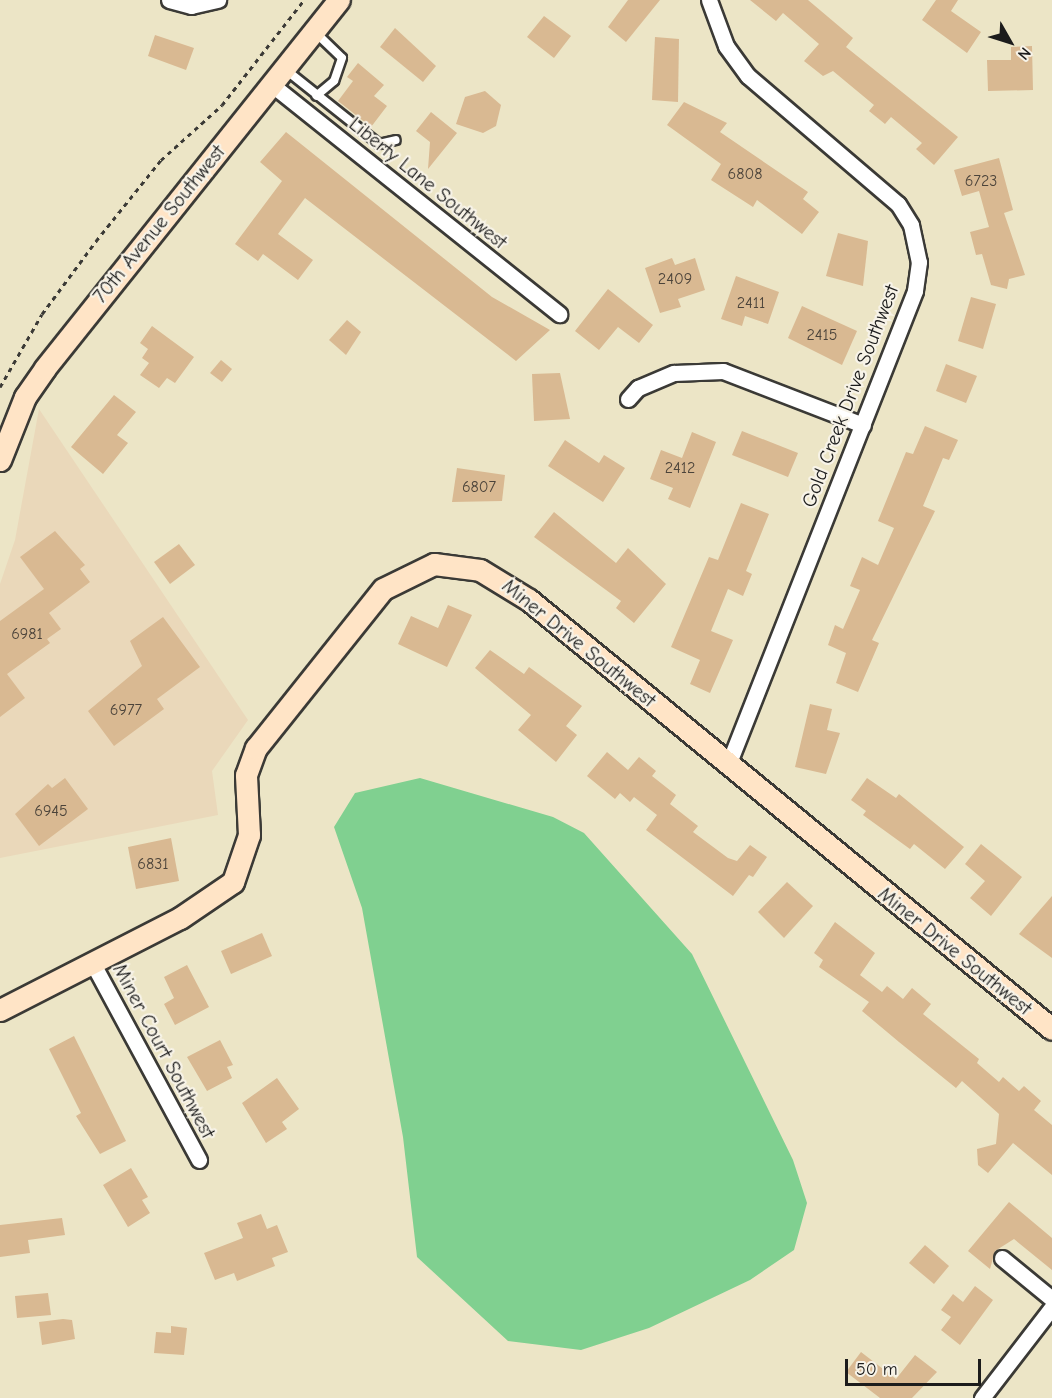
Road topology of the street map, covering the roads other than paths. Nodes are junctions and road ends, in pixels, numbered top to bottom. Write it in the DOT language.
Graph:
graph roads {
  1 [pos="169,0"];
  2 [pos="218,0"];
  3 [pos="709,0"];
  4 [pos="333,2"];
  5 [pos="314,31"];
  6 [pos="278,76"];
  7 [pos="316,96"];
  8 [pos="396,140"];
  9 [pos="559,314"];
  10 [pos="628,399"];
  11 [pos="863,425"];
  12 [pos="0,460"];
  13 [pos="728,765"];
  14 [pos="92,962"];
  15 [pos="40,988"];
  16 [pos="0,998"];
  17 [pos="0,1010"];
  18 [pos="1052,1029"];
  19 [pos="199,1160"];
  20 [pos="1002,1258"];
  21 [pos="1052,1299"];
  22 [pos="1052,1307"];
  23 [pos="982,1398"];
  1 -- 2 [label="street"];
  3 -- 11 [label="street, Gold Creek Drive Southwest"];
  4 -- 5 [label="street, 70th Avenue Southwest"];
  5 -- 6 [label="street, 70th Avenue Southwest"];
  5 -- 7 [label="lane"];
  6 -- 7 [label="lane"];
  6 -- 9 [label="street, Liberty Lane Southwest"];
  6 -- 12 [label="street, 70th Avenue Southwest"];
  7 -- 8 [label="lane"];
  10 -- 11 [label="street"];
  11 -- 13 [label="street, Gold Creek Drive Southwest"];
  13 -- 14 [label="street, Miner Drive Southwest"];
  13 -- 18 [label="street, Miner Drive Southwest"];
  14 -- 15 [label="street, Miner Drive Southwest"];
  14 -- 19 [label="street, Miner Court Southwest"];
  15 -- 16 [label="street, Miner Drive Southwest"];
  15 -- 17 [label="street, Miner Drive Southwest"];
  20 -- 21 [label="street"];
  22 -- 23 [label="street"];
}
